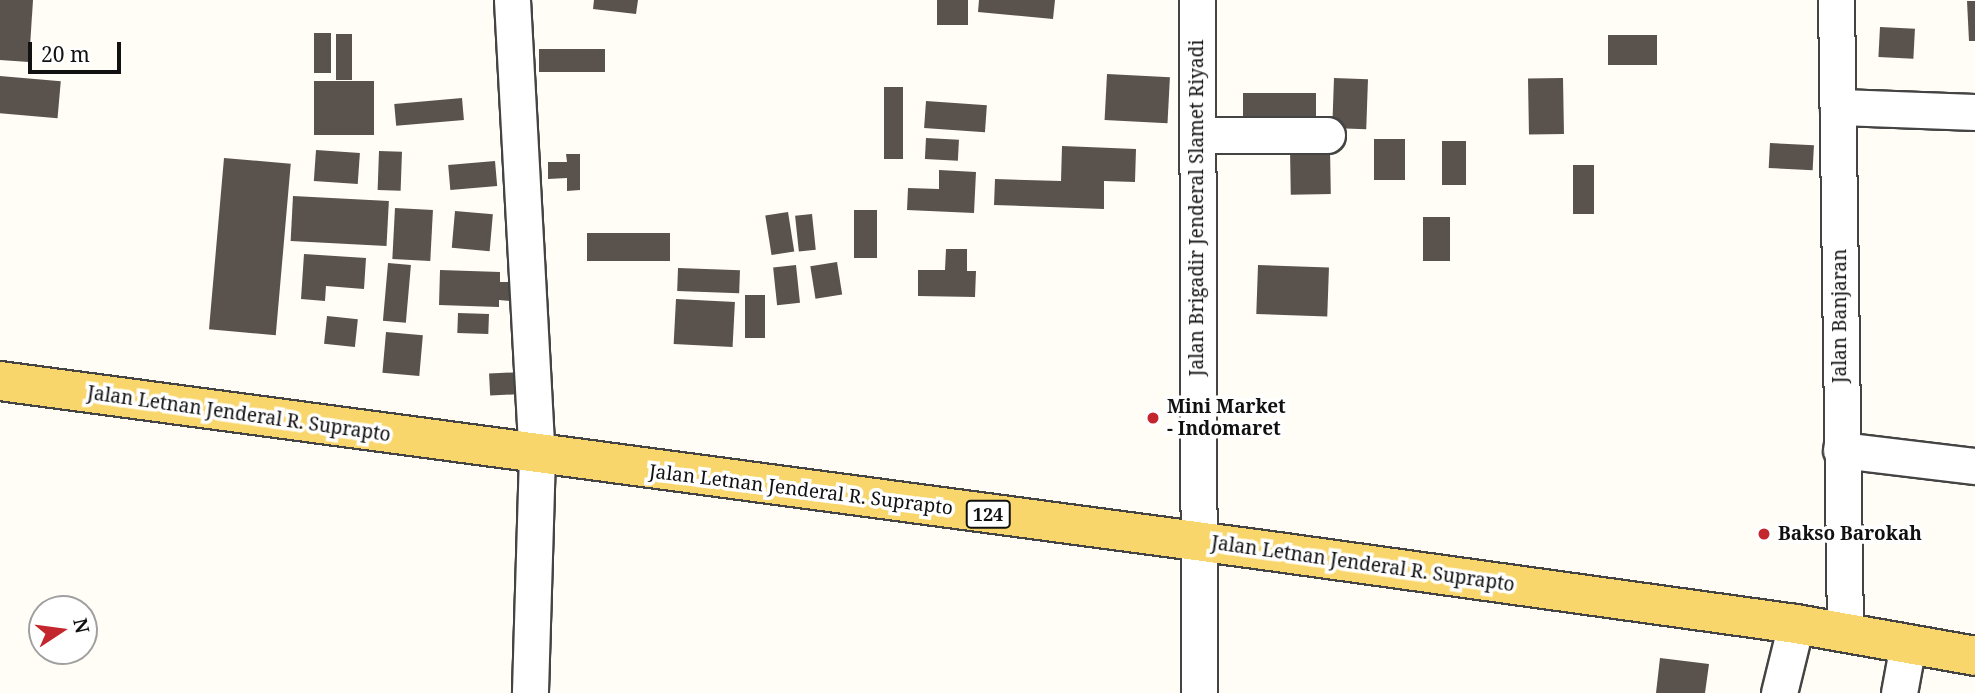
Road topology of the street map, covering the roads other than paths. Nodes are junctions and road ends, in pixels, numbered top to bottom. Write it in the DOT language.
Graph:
graph roads {
  1 [pos="512,0"];
  2 [pos="1197,0"];
  3 [pos="1836,0"];
  4 [pos="1838,107"];
  5 [pos="1975,112"];
  6 [pos="1197,135"];
  7 [pos="1327,135"];
  8 [pos="0,381"];
  9 [pos="1841,450"];
  10 [pos="537,455"];
  11 [pos="1975,466"];
  12 [pos="1198,541"];
  13 [pos="1796,624"];
  14 [pos="1845,632"];
  15 [pos="1908,643"];
  16 [pos="1975,656"];
  17 [pos="530,693"];
  18 [pos="1199,693"];
  19 [pos="1779,693"];
  20 [pos="1899,693"];
  1 -- 10 [label="street"];
  2 -- 6 [label="street, Jalan Brigadir Jenderal Slamet Riyadi"];
  3 -- 4 [label="street, Jalan Banjaran"];
  4 -- 5 [label="street"];
  4 -- 9 [label="street, Jalan Banjaran"];
  6 -- 7 [label="street"];
  6 -- 12 [label="street, Jalan Brigadir Jenderal Slamet Riyadi"];
  8 -- 10 [label="main road, Jalan Letnan Jenderal R. Suprapto / 124"];
  9 -- 11 [label="street"];
  9 -- 14 [label="street, Jalan Banjaran"];
  10 -- 12 [label="main road, Jalan Letnan Jenderal R. Suprapto / 124"];
  10 -- 17 [label="street"];
  12 -- 13 [label="main road, Jalan Letnan Jenderal R. Suprapto / 124"];
  12 -- 18 [label="street, Jalan Brigadir Jenderal Slamet Riyadi"];
  13 -- 14 [label="main road, Jalan Letnan Jenderal R. Suprapto / 124"];
  13 -- 19 [label="street"];
  14 -- 15 [label="main road, Jalan Letnan Jenderal R. Suprapto / 124"];
  15 -- 16 [label="main road, Jalan Letnan Jenderal R. Suprapto / 124"];
  15 -- 20 [label="street"];
}
